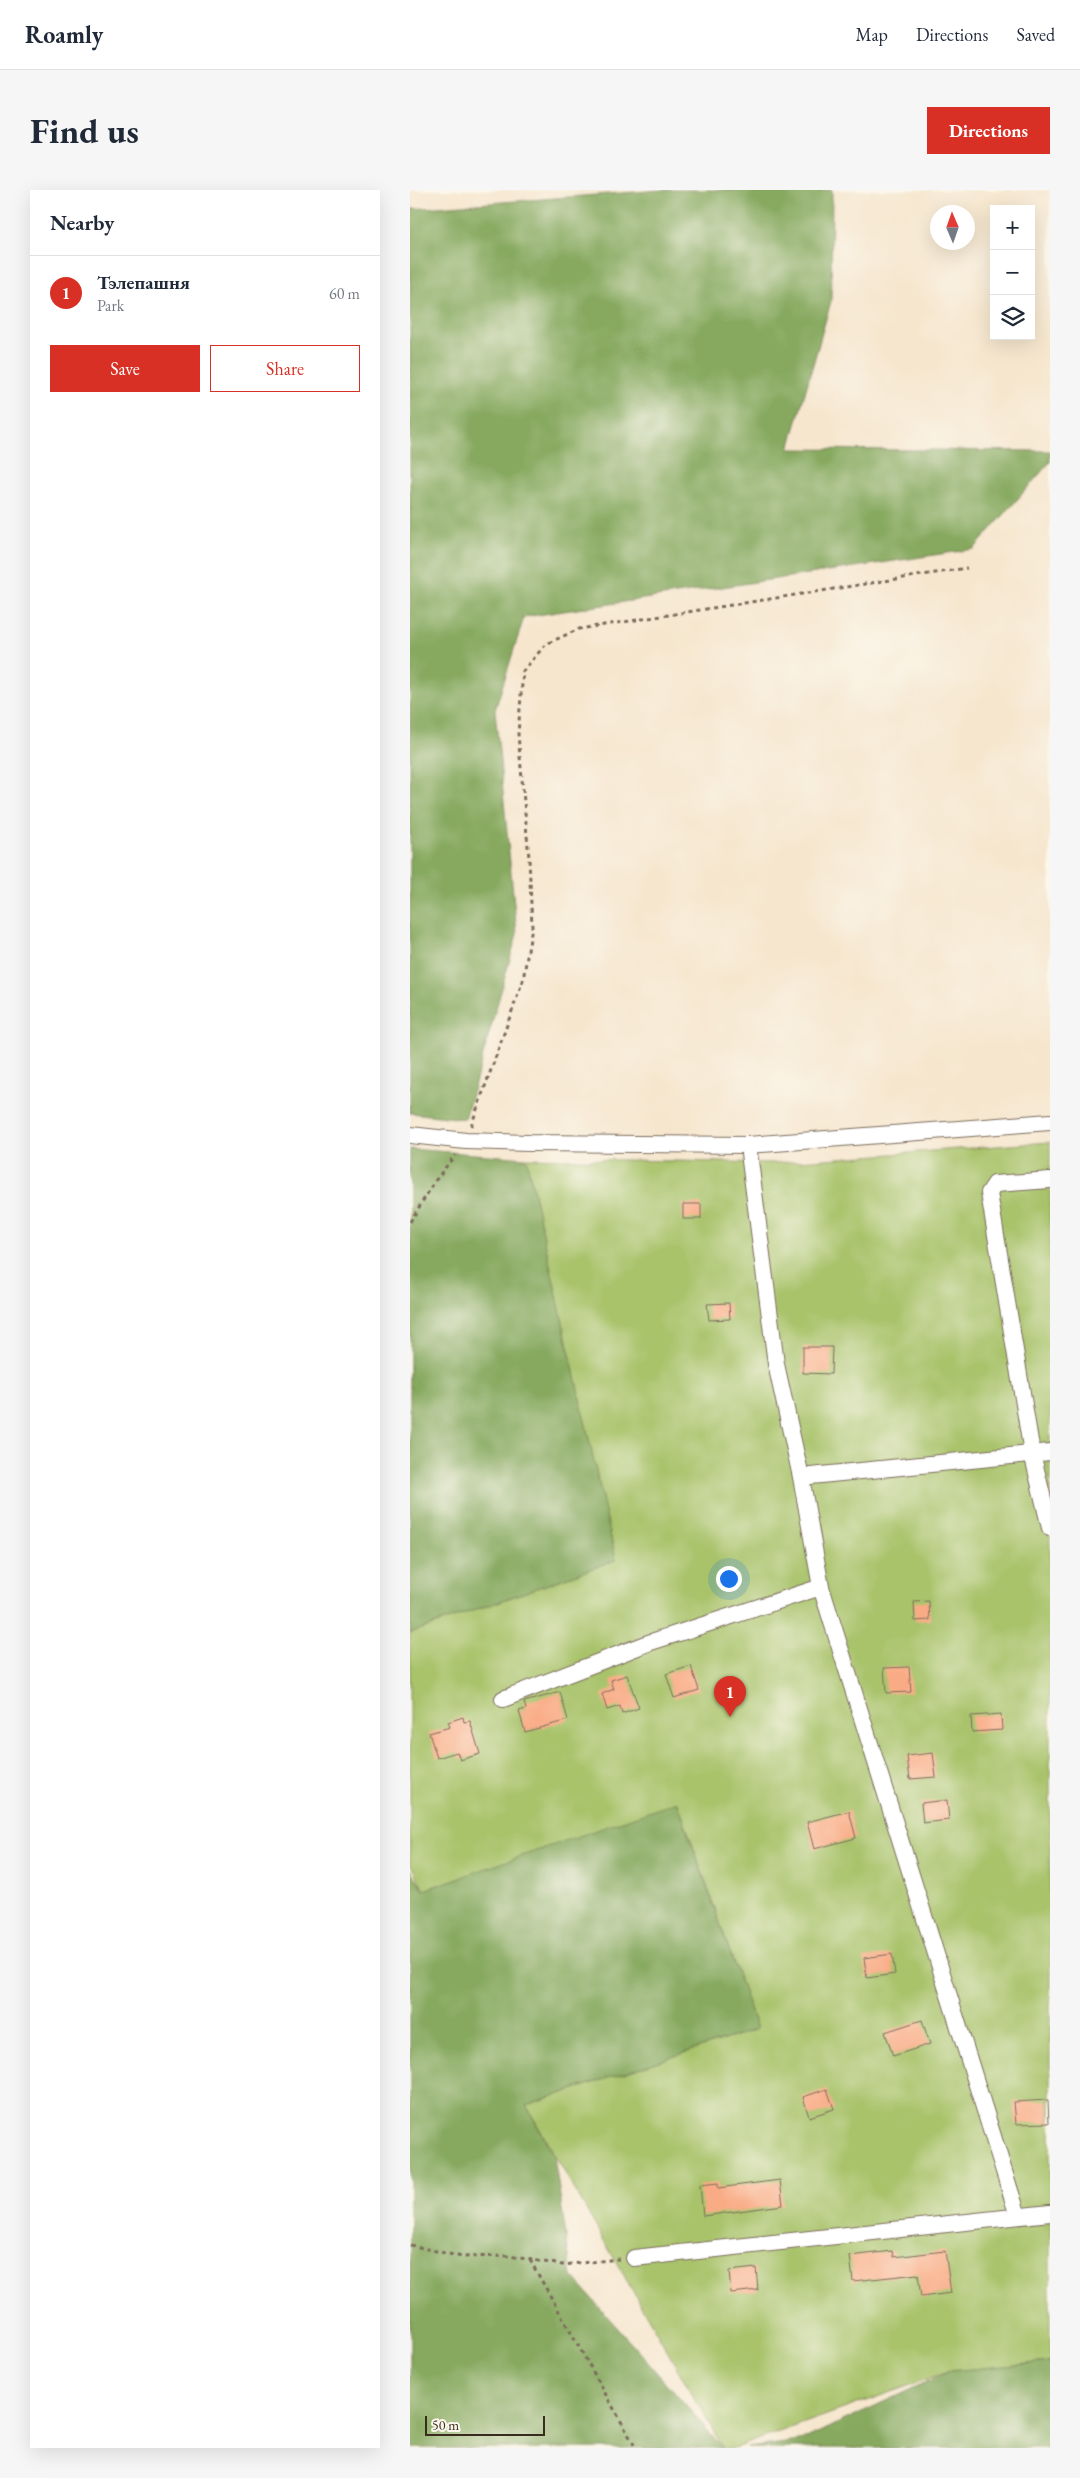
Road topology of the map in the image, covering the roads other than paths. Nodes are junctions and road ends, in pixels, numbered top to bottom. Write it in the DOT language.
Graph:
graph roads {
  1 [pos="1050,1122"];
  2 [pos="410,1135"];
  3 [pos="748,1145"];
  4 [pos="1050,1180"];
  5 [pos="1050,1452"];
  6 [pos="1032,1453"];
  7 [pos="801,1477"];
  8 [pos="1050,1528"];
  9 [pos="821,1587"];
  10 [pos="503,1699"];
  11 [pos="1050,2213"];
  12 [pos="1018,2216"];
  13 [pos="634,2258"];
  1 -- 3 [label="street"];
  2 -- 3 [label="street"];
  3 -- 7 [label="street"];
  4 -- 6 [label="street"];
  5 -- 6 [label="street"];
  6 -- 7 [label="street"];
  6 -- 8 [label="street"];
  7 -- 9 [label="street"];
  9 -- 10 [label="street"];
  9 -- 12 [label="street"];
  11 -- 12 [label="street"];
  12 -- 13 [label="street"];
}
